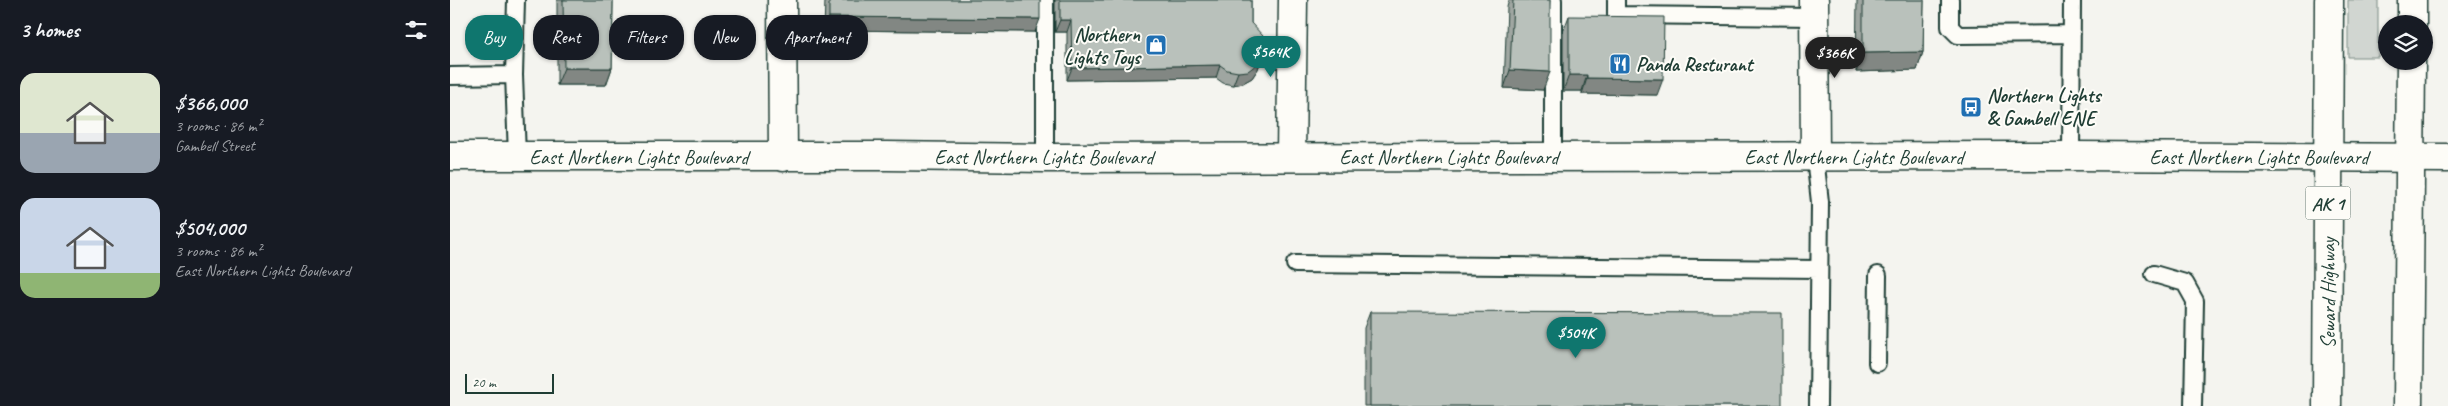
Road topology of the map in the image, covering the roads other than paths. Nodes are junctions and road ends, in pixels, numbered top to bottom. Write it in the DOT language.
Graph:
graph roads {
  1 [pos="516,0"];
  2 [pos="782,0"];
  3 [pos="1045,0"];
  4 [pos="1292,0"];
  5 [pos="1552,0"];
  6 [pos="1616,0"];
  7 [pos="1950,0"];
  8 [pos="2072,0"];
  9 [pos="2329,0"];
  10 [pos="2412,0"];
  11 [pos="1814,9"];
  12 [pos="2412,15"];
  13 [pos="2072,34"];
  14 [pos="2411,70"];
  15 [pos="514,75"];
  16 [pos="450,76"];
  17 [pos="450,156"];
  18 [pos="517,156"];
  19 [pos="1291,156"];
  20 [pos="2072,156"];
  21 [pos="783,157"];
  22 [pos="1553,157"];
  23 [pos="1814,157"];
  24 [pos="1045,158"];
  25 [pos="2329,158"];
  26 [pos="2411,158"];
  27 [pos="2448,158"];
  28 [pos="1294,264"];
  29 [pos="1819,269"];
  30 [pos="2154,274"];
  31 [pos="1878,275"];
  32 [pos="1877,363"];
  33 [pos="1818,406"];
  34 [pos="2193,406"];
  35 [pos="2327,406"];
  36 [pos="2408,406"];
  1 -- 15 [label="lane"];
  2 -- 21 [label="main road"];
  3 -- 24 [label="lane"];
  4 -- 19 [label="main road"];
  5 -- 22 [label="lane"];
  6 -- 11 [label="lane"];
  7 -- 13 [label="lane"];
  8 -- 13 [label="lane"];
  9 -- 25 [label="main road, Seward Highway / AK 1"];
  10 -- 12 [label="main road"];
  11 -- 23 [label="main road"];
  13 -- 20 [label="lane"];
  14 -- 26 [label="main road"];
  15 -- 16 [label="lane"];
  15 -- 18 [label="lane"];
  17 -- 18 [label="main road, East Northern Lights Boulevard"];
  18 -- 21 [label="main road, East Northern Lights Boulevard"];
  19 -- 22 [label="main road, East Northern Lights Boulevard"];
  19 -- 24 [label="main road, East Northern Lights Boulevard"];
  20 -- 23 [label="main road, East Northern Lights Boulevard"];
  20 -- 25 [label="main road, East Northern Lights Boulevard"];
  21 -- 24 [label="main road, East Northern Lights Boulevard"];
  22 -- 23 [label="main road, East Northern Lights Boulevard"];
  23 -- 29 [label="lane"];
  25 -- 26 [label="main road, East Northern Lights Boulevard"];
  25 -- 35 [label="main road, Seward Highway / AK 1"];
  26 -- 27 [label="main road, East Northern Lights Boulevard"];
  26 -- 36 [label="main road"];
  28 -- 29 [label="lane"];
  29 -- 33 [label="lane"];
  30 -- 34 [label="lane"];
  31 -- 32 [label="lane"];
}
